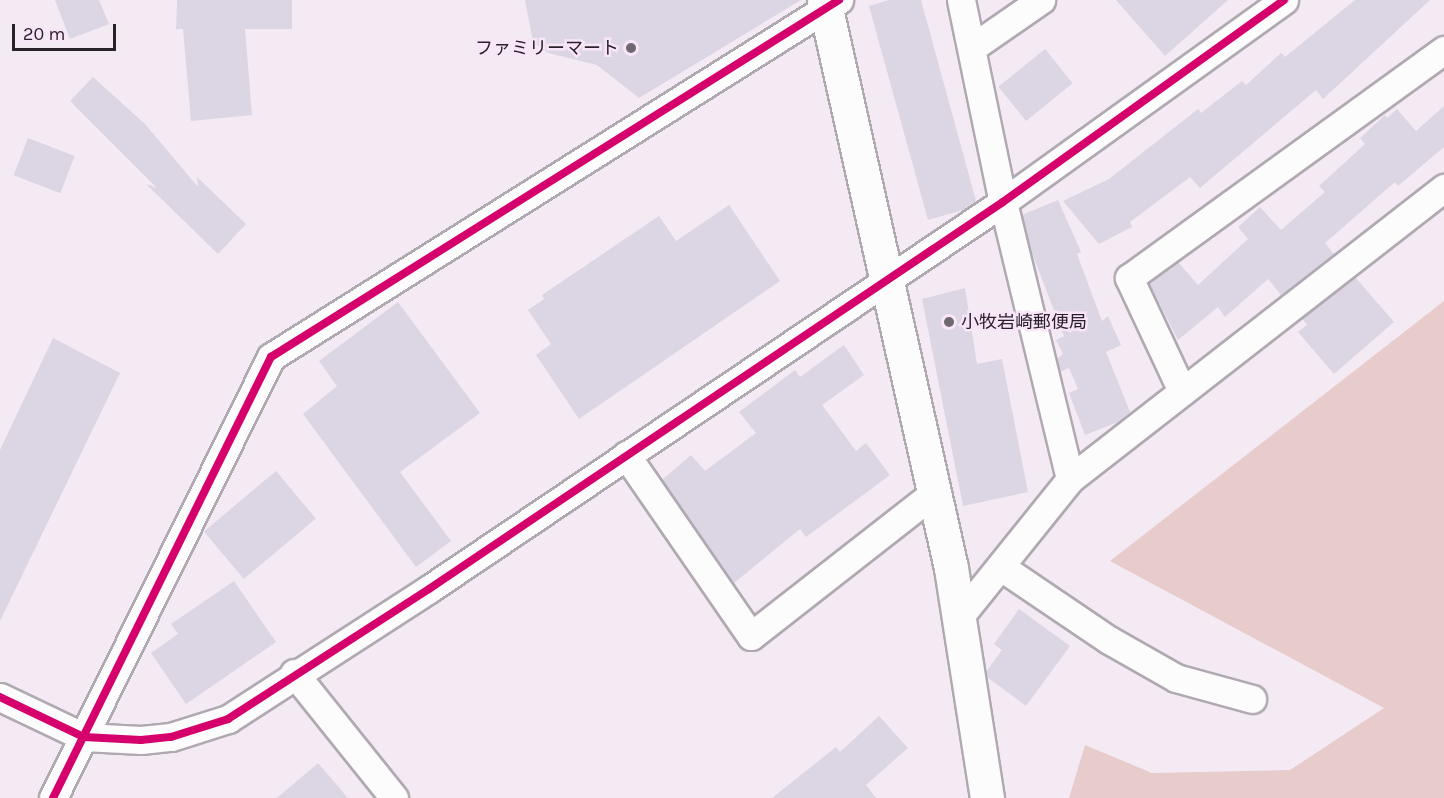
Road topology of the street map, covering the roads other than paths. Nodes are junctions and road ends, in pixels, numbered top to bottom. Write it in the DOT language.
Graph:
graph roads {
  1 [pos="961,0"];
  2 [pos="1041,0"];
  3 [pos="1284,0"];
  4 [pos="829,3"];
  5 [pos="973,47"];
  6 [pos="1444,50"];
  7 [pos="1444,188"];
  8 [pos="1003,201"];
  9 [pos="888,278"];
  10 [pos="1182,391"];
  11 [pos="626,455"];
  12 [pos="1070,479"];
  13 [pos="935,492"];
  14 [pos="1001,567"];
  15 [pos="960,616"];
  16 [pos="294,673"];
  17 [pos="0,697"];
  18 [pos="1252,699"];
  19 [pos="84,737"];
  20 [pos="53,798"];
  21 [pos="394,798"];
  22 [pos="987,798"];
  1 -- 5 [label="street"];
  2 -- 5 [label="street"];
  3 -- 8 [label="street"];
  4 -- 9 [label="street"];
  4 -- 19 [label="street"];
  5 -- 8 [label="street"];
  6 -- 10 [label="street"];
  7 -- 10 [label="street"];
  8 -- 9 [label="street"];
  8 -- 12 [label="street"];
  9 -- 11 [label="street"];
  9 -- 13 [label="street"];
  10 -- 12 [label="street"];
  11 -- 13 [label="street"];
  11 -- 16 [label="street"];
  12 -- 14 [label="street"];
  13 -- 15 [label="street"];
  14 -- 15 [label="street"];
  14 -- 18 [label="street"];
  15 -- 22 [label="street"];
  16 -- 19 [label="street"];
  16 -- 21 [label="street"];
  17 -- 19 [label="street"];
  19 -- 20 [label="street"];
}
